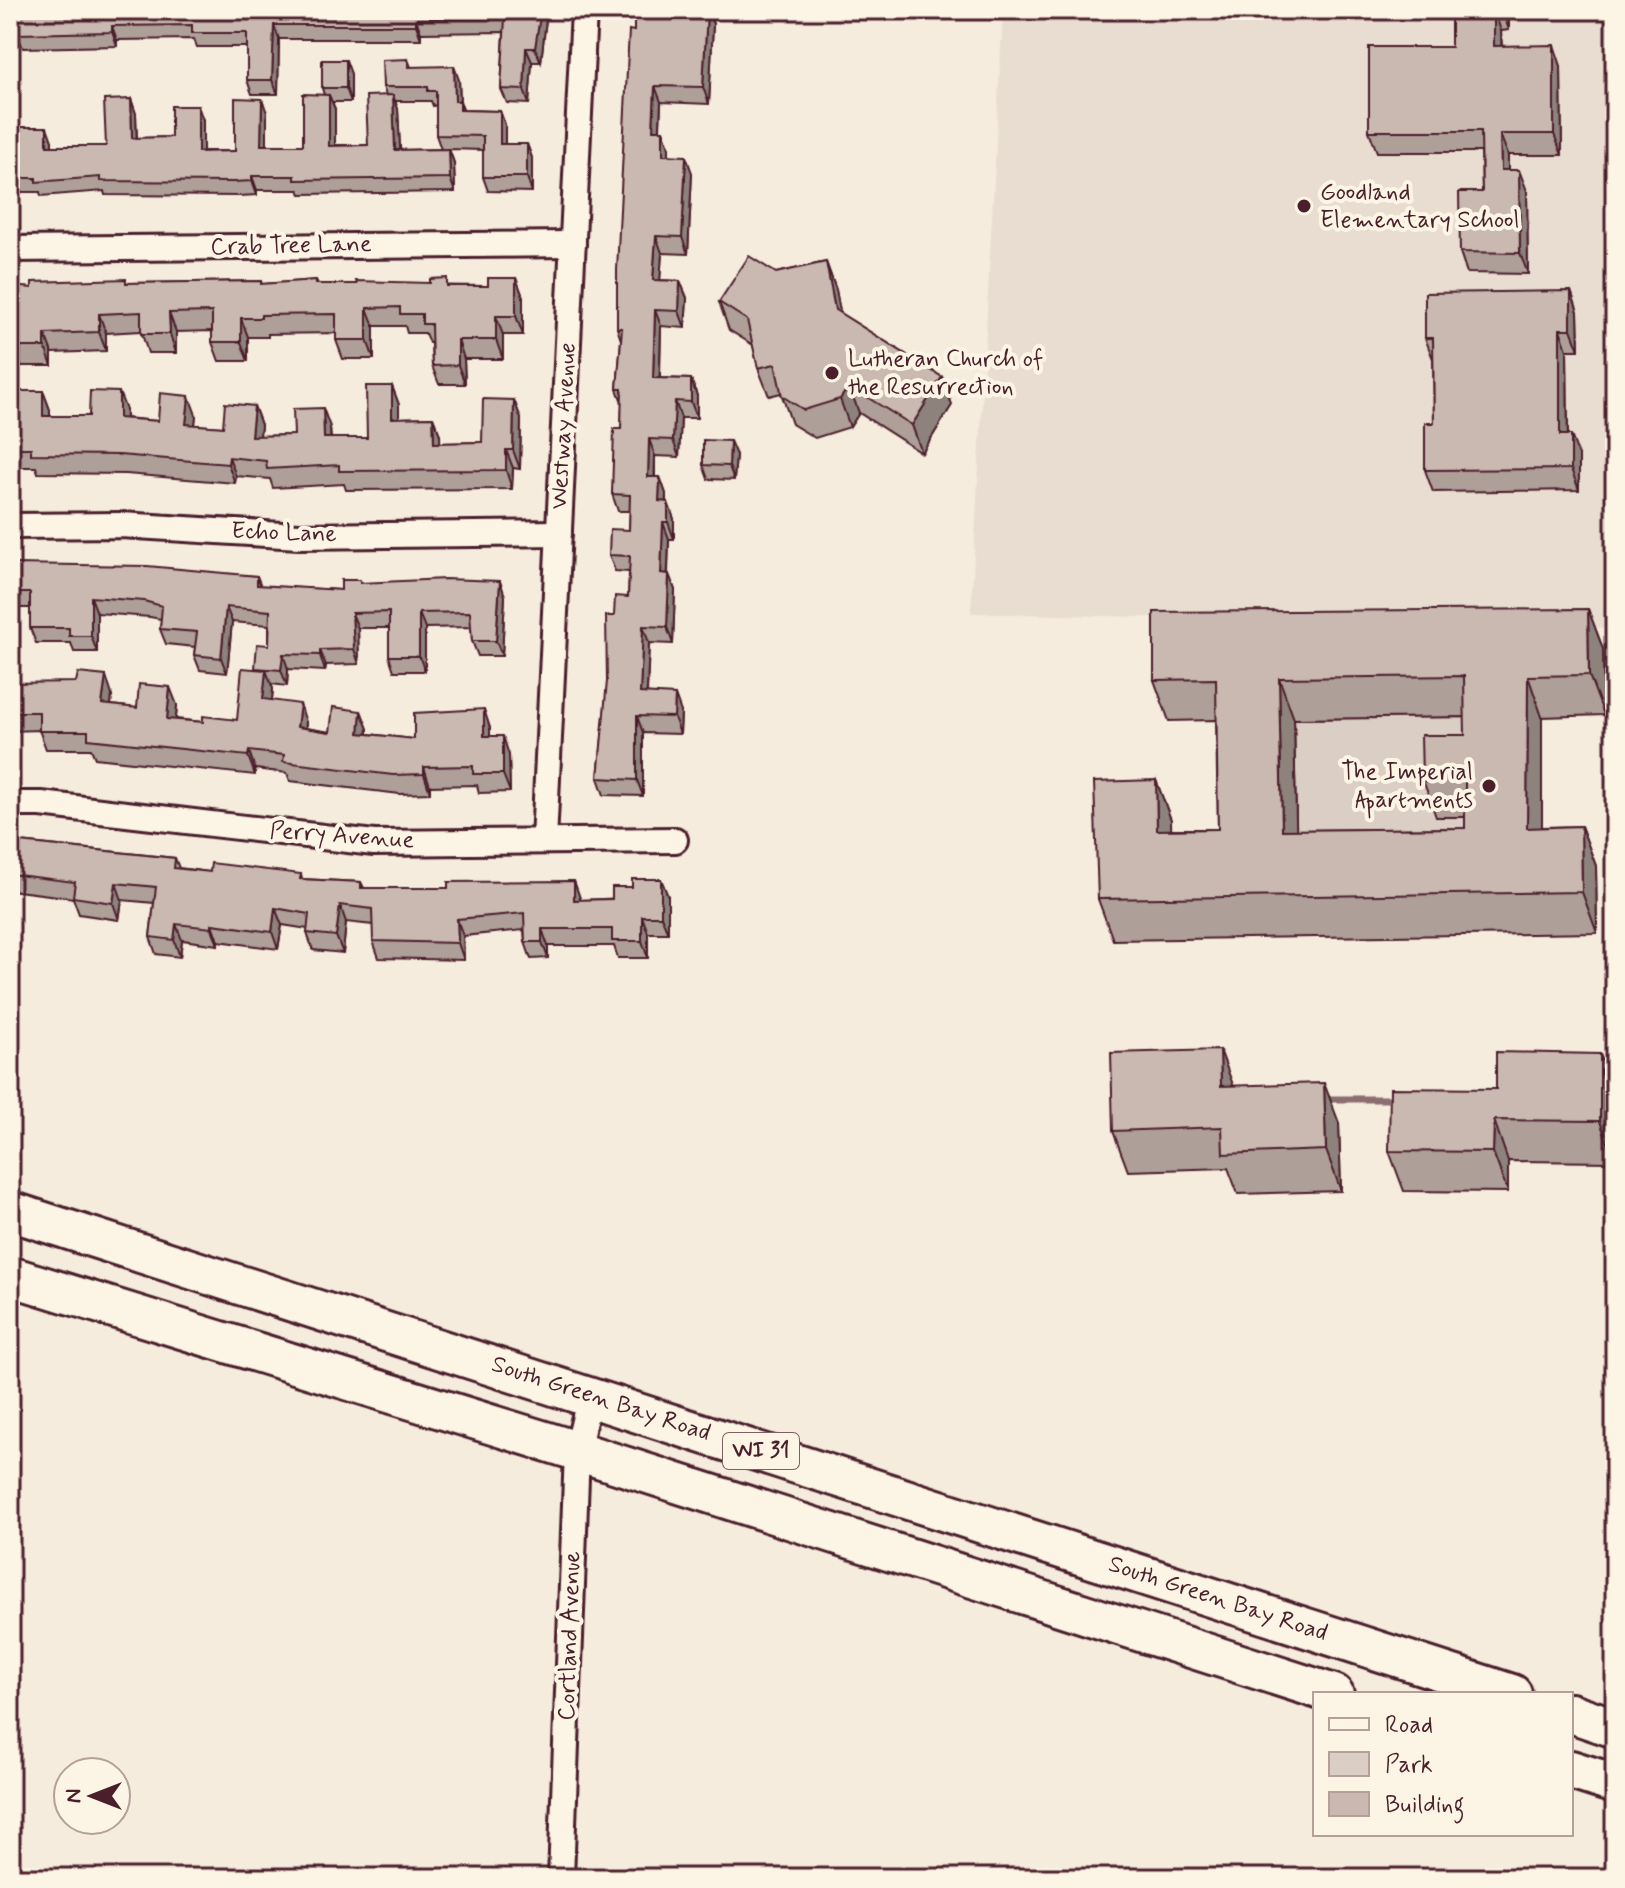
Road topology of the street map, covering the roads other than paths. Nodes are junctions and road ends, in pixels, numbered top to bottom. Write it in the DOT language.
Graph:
graph roads {
  1 [pos="584,10"];
  2 [pos="573,244"];
  3 [pos="10,249"];
  4 [pos="10,526"];
  5 [pos="559,533"];
  6 [pos="10,804"];
  7 [pos="675,840"];
  8 [pos="544,841"];
  9 [pos="10,1211"];
  10 [pos="10,1276"];
  11 [pos="590,1395"];
  12 [pos="577,1451"];
  13 [pos="1328,1692"];
  14 [pos="1506,1692"];
  15 [pos="1573,1714"];
  16 [pos="1615,1728"];
  17 [pos="1573,1771"];
  18 [pos="1615,1784"];
  19 [pos="561,1878"];
  1 -- 2 [label="street, Westway Avenue"];
  2 -- 3 [label="street, Crab Tree Lane"];
  2 -- 5 [label="street, Westway Avenue"];
  4 -- 5 [label="street, Echo Lane"];
  5 -- 8 [label="street, Westway Avenue"];
  6 -- 8 [label="street, Perry Avenue"];
  7 -- 8 [label="street, Perry Avenue"];
  9 -- 11 [label="main road, South Green Bay Road / WI 31"];
  10 -- 12 [label="main road, WI 31"];
  11 -- 12 [label="street, Cortland Avenue"];
  11 -- 14 [label="main road, South Green Bay Road / WI 31"];
  12 -- 13 [label="main road, WI 31"];
  12 -- 19 [label="street, Cortland Avenue"];
  15 -- 16 [label="main road"];
  17 -- 18 [label="main road"];
}
